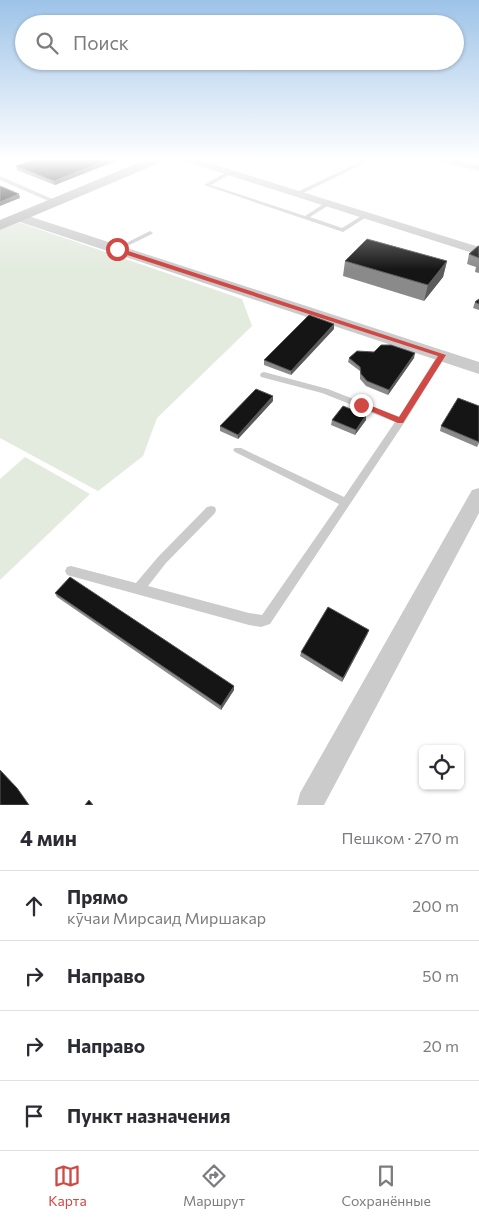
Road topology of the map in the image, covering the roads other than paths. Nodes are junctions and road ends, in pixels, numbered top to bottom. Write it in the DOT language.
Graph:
graph roads {
  1 [pos="40,196"];
  2 [pos="70,196"];
  3 [pos="238,196"];
  4 [pos="302,196"];
  5 [pos="55,202"];
  6 [pos="327,204"];
  7 [pos="364,216"];
  8 [pos="305,218"];
  9 [pos="6,222"];
  10 [pos="150,233"];
  11 [pos="117,249"];
  12 [pos="479,251"];
  13 [pos="442,355"];
  14 [pos="479,368"];
  15 [pos="264,375"];
  16 [pos="400,421"];
  17 [pos="238,450"];
  18 [pos="479,495"];
  19 [pos="344,502"];
  20 [pos="211,510"];
  21 [pos="71,571"];
  22 [pos="140,589"];
  23 [pos="309,804"];
  1 -- 5 [label="lane"];
  2 -- 5 [label="main road"];
  3 -- 8 [label="lane"];
  4 -- 6 [label="street"];
  5 -- 9 [label="main road"];
  6 -- 7 [label="street"];
  6 -- 8 [label="lane"];
  7 -- 8 [label="lane"];
  7 -- 12 [label="street"];
  9 -- 11 [label="street"];
  10 -- 11 [label="lane"];
  11 -- 13 [label="street"];
  13 -- 14 [label="street"];
  13 -- 16 [label="lane"];
  15 -- 16 [label="lane"];
  16 -- 19 [label="lane"];
  17 -- 19 [label="lane"];
  18 -- 23 [label="street"];
  19 -- 22 [label="lane"];
  20 -- 22 [label="lane"];
  21 -- 22 [label="lane"];
}
